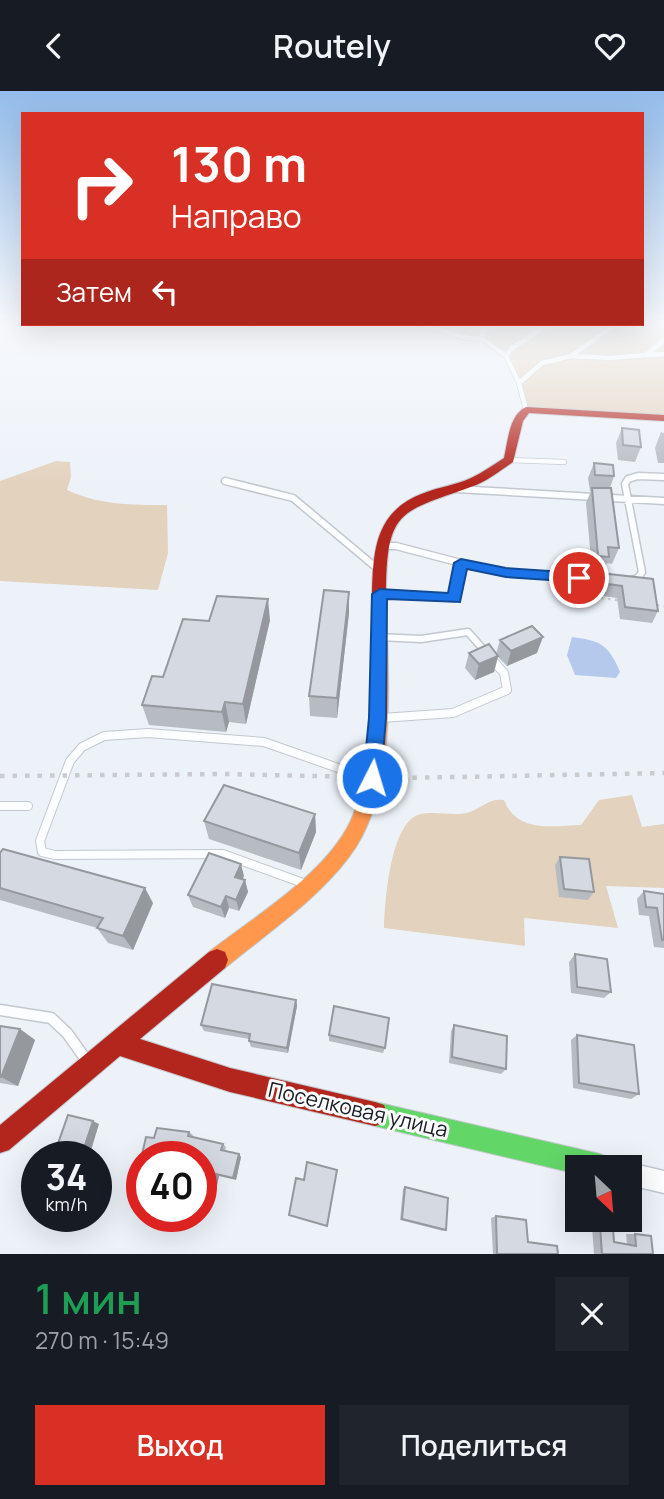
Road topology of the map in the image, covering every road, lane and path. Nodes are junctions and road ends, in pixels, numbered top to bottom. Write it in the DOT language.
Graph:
graph roads {
  1 [pos="515,375"];
  2 [pos="527,375"];
  3 [pos="519,383"];
  4 [pos="526,410"];
  5 [pos="664,418"];
  6 [pos="509,460"];
  7 [pos="564,462"];
  8 [pos="664,477"];
  9 [pos="225,481"];
  10 [pos="451,489"];
  11 [pos="629,499"];
  12 [pos="664,501"];
  13 [pos="383,545"];
  14 [pos="461,563"];
  15 [pos="379,569"];
  16 [pos="614,580"];
  17 [pos="627,581"];
  18 [pos="380,594"];
  19 [pos="378,637"];
  20 [pos="377,718"];
  21 [pos="373,769"];
  22 [pos="0,806"];
  23 [pos="28,806"];
  24 [pos="307,885"];
  25 [pos="0,1010"];
  26 [pos="118,1044"];
  27 [pos="90,1065"];
  28 [pos="0,1141"];
  29 [pos="565,1159"];
  30 [pos="642,1177"];
  31 [pos="664,1182"];
  1 -- 3 [label="lane"];
  2 -- 3 [label="lane"];
  3 -- 4 [label="lane"];
  4 -- 5 [label="street"];
  4 -- 6 [label="street"];
  6 -- 7 [label="lane"];
  6 -- 10 [label="street"];
  8 -- 11 [label="lane"];
  9 -- 15 [label="lane"];
  10 -- 11 [label="lane"];
  10 -- 13 [label="street"];
  11 -- 12 [label="lane"];
  11 -- 17 [label="lane"];
  13 -- 14 [label="lane"];
  13 -- 15 [label="street"];
  14 -- 16 [label="lane"];
  14 -- 18 [label="lane"];
  15 -- 18 [label="street"];
  18 -- 19 [label="street"];
  19 -- 20 [label="street"];
  19 -- 20 [label="lane"];
  20 -- 21 [label="street"];
  21 -- 24 [label="street"];
  21 -- 24 [label="lane"];
  22 -- 23 [label="lane"];
  24 -- 26 [label="street"];
  25 -- 27 [label="lane"];
  26 -- 27 [label="street"];
  26 -- 29 [label="street, Поселковая улица"];
  27 -- 28 [label="street"];
  30 -- 31 [label="street"];
}
